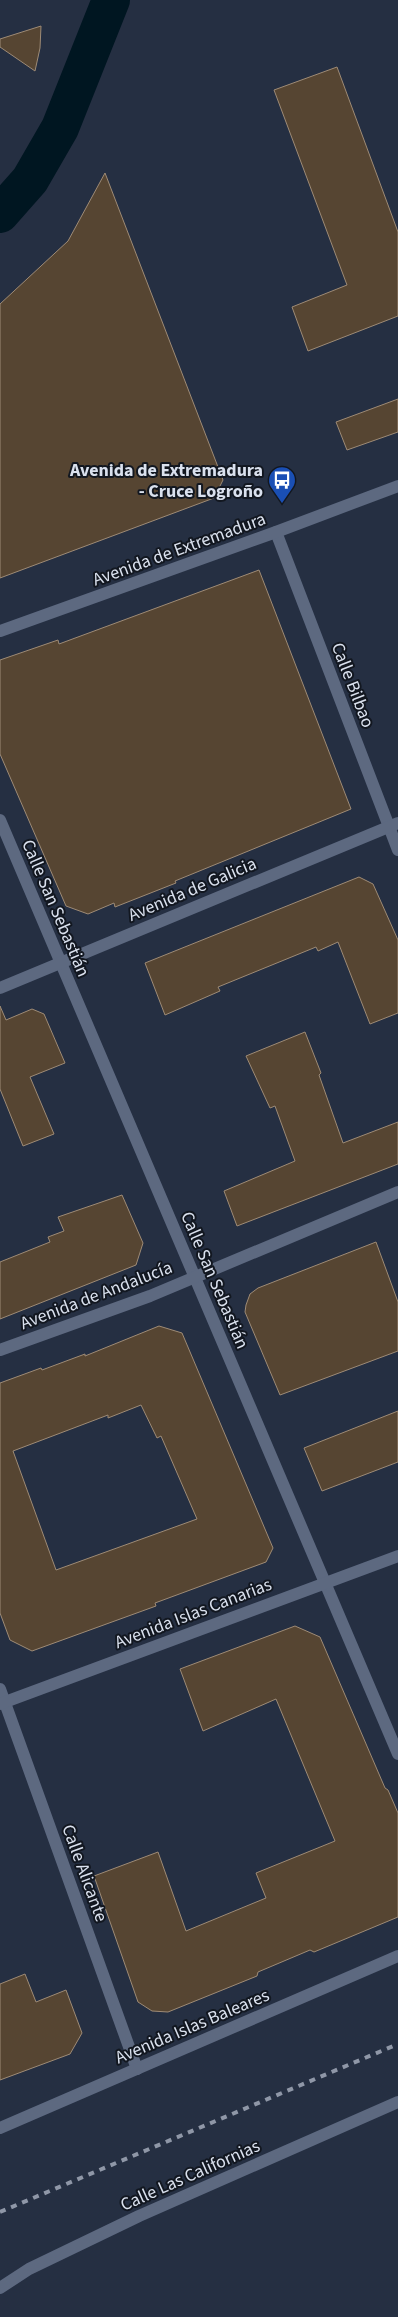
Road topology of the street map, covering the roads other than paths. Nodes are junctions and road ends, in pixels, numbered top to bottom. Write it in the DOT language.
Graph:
graph roads {
  1 [pos="398,486"];
  2 [pos="276,532"];
  3 [pos="0,632"];
  4 [pos="0,820"];
  5 [pos="393,825"];
  6 [pos="398,850"];
  7 [pos="61,963"];
  8 [pos="0,988"];
  9 [pos="398,1192"];
  10 [pos="194,1276"];
  11 [pos="0,1350"];
  12 [pos="398,1556"];
  13 [pos="325,1582"];
  14 [pos="0,1689"];
  15 [pos="2,1703"];
  16 [pos="398,1754"];
  17 [pos="398,1956"];
  18 [pos="138,2069"];
  19 [pos="398,2102"];
  20 [pos="0,2128"];
  21 [pos="0,2288"];
  1 -- 2 [label="street, Avenida de Extremadura"];
  2 -- 3 [label="street, Avenida de Extremadura"];
  2 -- 5 [label="street, Calle Bilbao"];
  4 -- 7 [label="street, Calle San Sebastián"];
  5 -- 6 [label="street, Calle Bilbao"];
  5 -- 7 [label="street, Avenida de Galicia"];
  7 -- 8 [label="street, Avenida de Galicia"];
  7 -- 10 [label="street, Calle San Sebastián"];
  9 -- 10 [label="street, Avenida de Andalucía"];
  10 -- 11 [label="street, Avenida de Andalucía"];
  10 -- 13 [label="street, Calle San Sebastián"];
  12 -- 13 [label="street, Avenida Islas Canarias"];
  13 -- 15 [label="street, Avenida Islas Canarias"];
  13 -- 16 [label="street, Calle San Sebastián"];
  14 -- 15 [label="street, Calle Alicante"];
  15 -- 18 [label="street, Calle Alicante"];
  17 -- 18 [label="street, Avenida Islas Baleares"];
  18 -- 20 [label="street, Avenida Islas Baleares"];
  19 -- 21 [label="street, Calle Las Californias"];
}
